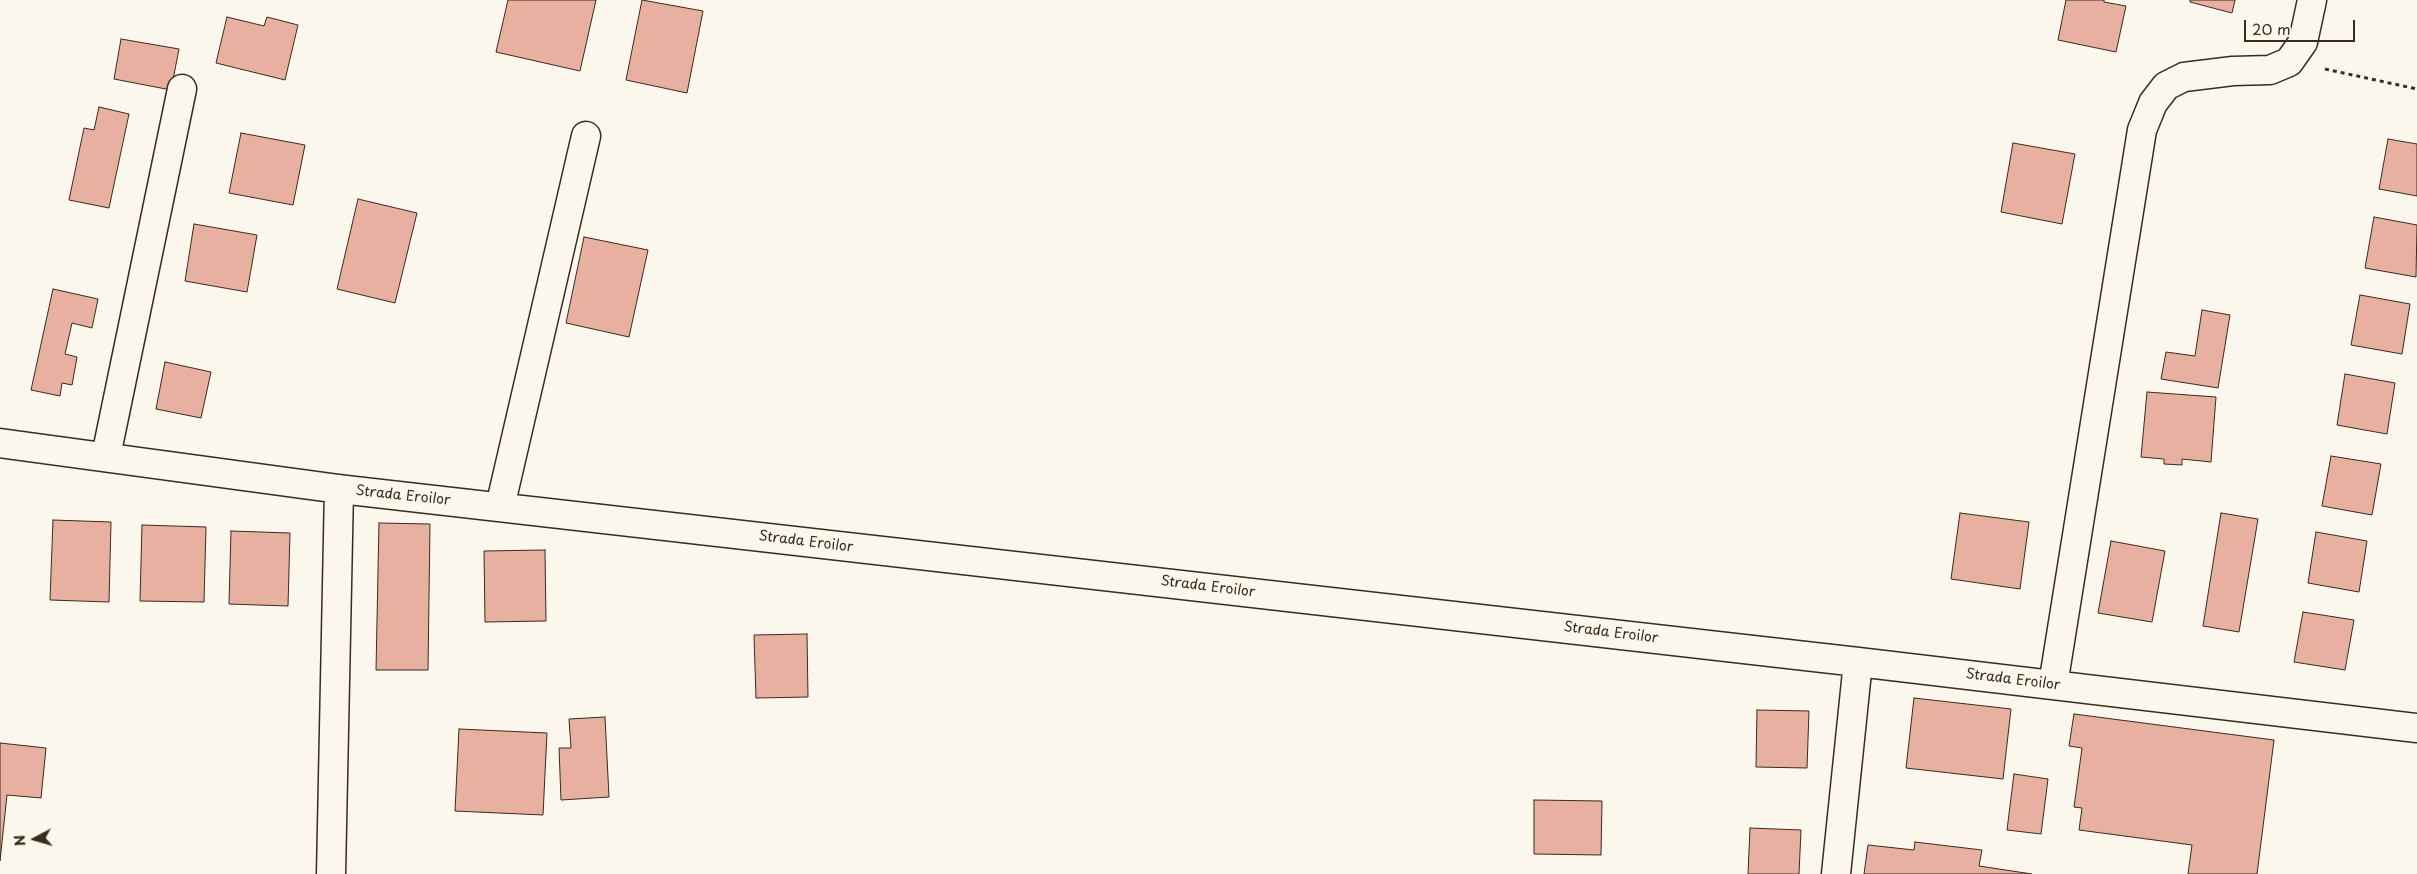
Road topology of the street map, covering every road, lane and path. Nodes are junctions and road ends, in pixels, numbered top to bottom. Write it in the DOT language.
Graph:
graph roads {
  1 [pos="2312,0"];
  2 [pos="2289,62"];
  3 [pos="182,89"];
  4 [pos="2417,89"];
  5 [pos="586,136"];
  6 [pos="0,443"];
  7 [pos="106,456"];
  8 [pos="339,489"];
  9 [pos="500,507"];
  10 [pos="1858,662"];
  11 [pos="2052,685"];
  12 [pos="2416,724"];
  13 [pos="331,874"];
  14 [pos="1836,874"];
  1 -- 2 [label="street"];
  2 -- 4 [label="path"];
  2 -- 11 [label="street"];
  3 -- 7 [label="street"];
  5 -- 9 [label="street"];
  6 -- 7 [label="street, Strada Eroilor"];
  7 -- 8 [label="street, Strada Eroilor"];
  8 -- 9 [label="street, Strada Eroilor"];
  8 -- 13 [label="street"];
  9 -- 10 [label="street, Strada Eroilor"];
  10 -- 11 [label="street, Strada Eroilor"];
  10 -- 14 [label="street"];
  11 -- 12 [label="street, Strada Eroilor"];
}
